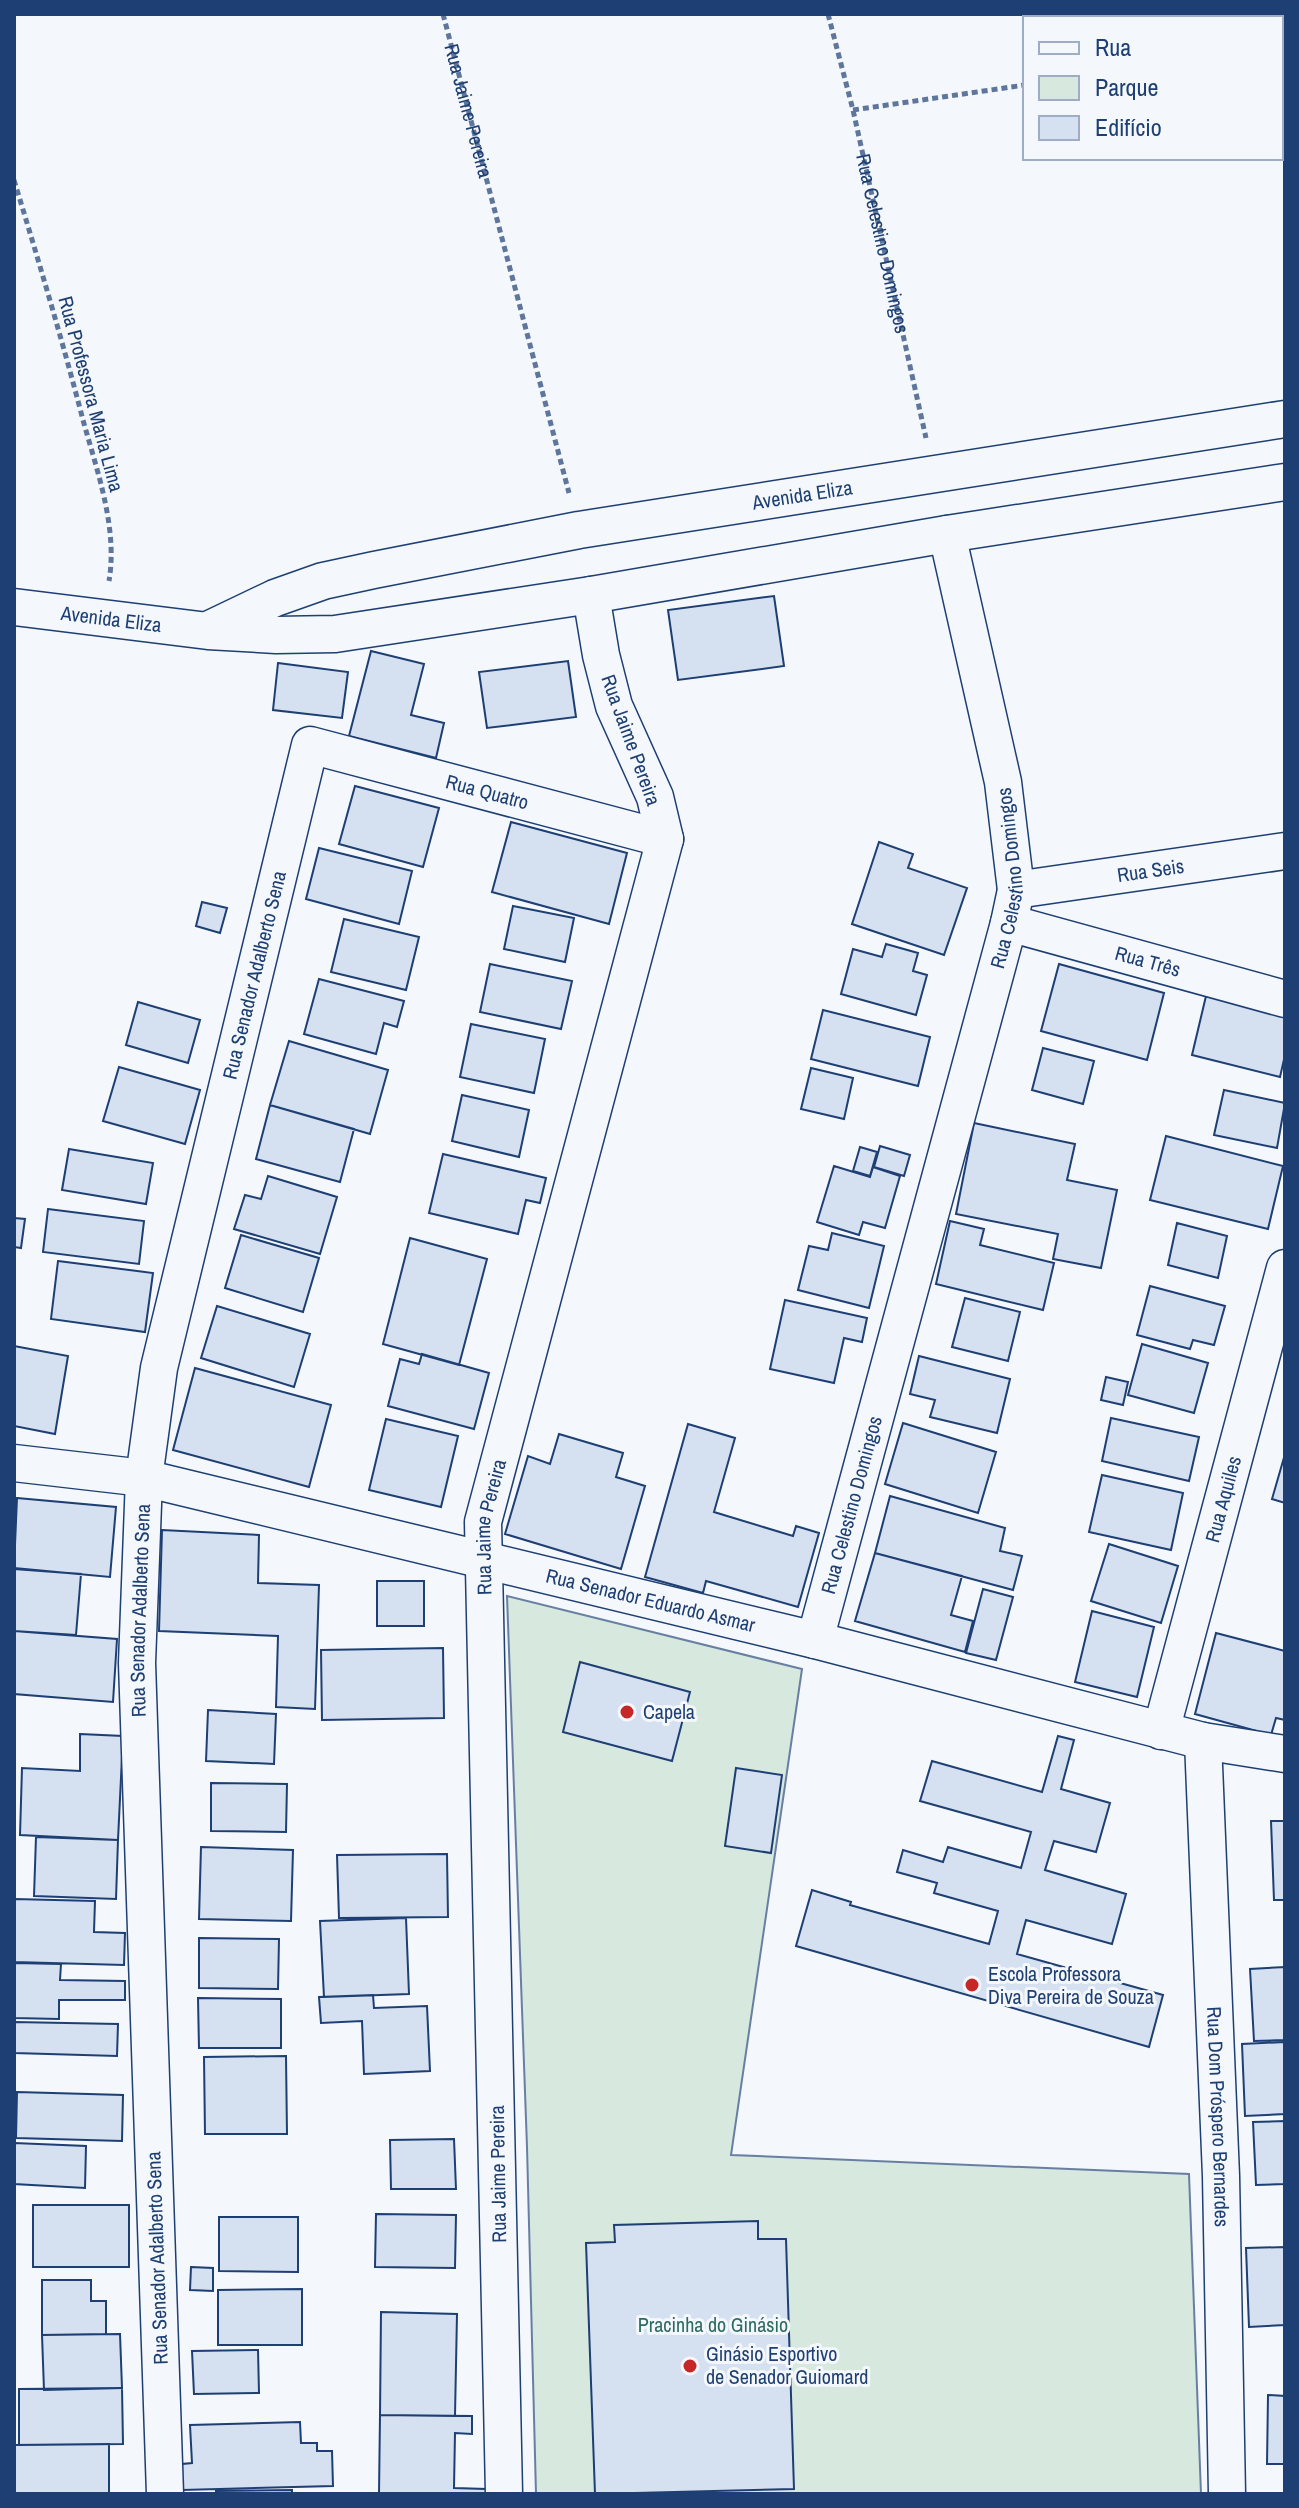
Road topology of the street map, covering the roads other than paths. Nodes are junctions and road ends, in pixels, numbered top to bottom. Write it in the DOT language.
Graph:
graph roads {
  1 [pos="1285,419"];
  2 [pos="1285,482"];
  3 [pos="947,534"];
  4 [pos="591,595"];
  5 [pos="14,607"];
  6 [pos="208,631"];
  7 [pos="310,745"];
  8 [pos="665,839"];
  9 [pos="1285,851"];
  10 [pos="1012,907"];
  11 [pos="1285,999"];
  12 [pos="1285,1268"];
  13 [pos="14,1463"];
  14 [pos="144,1478"];
  15 [pos="486,1560"];
  16 [pos="815,1640"];
  17 [pos="1161,1731"];
  18 [pos="1203,1741"];
  19 [pos="1285,1754"];
  20 [pos="165,2494"];
  21 [pos="504,2494"];
  22 [pos="1227,2494"];
  1 -- 6 [label="street, Avenida Eliza"];
  2 -- 3 [label="street"];
  3 -- 4 [label="street"];
  3 -- 10 [label="street, Rua Celestino Domingos"];
  4 -- 6 [label="street, Avenida Eliza"];
  4 -- 8 [label="street, Rua Jaime Pereira"];
  5 -- 6 [label="street, Avenida Eliza"];
  7 -- 8 [label="street, Rua Quatro"];
  7 -- 14 [label="street, Rua Senador Adalberto Sena"];
  8 -- 15 [label="street, Rua Jaime Pereira"];
  9 -- 10 [label="street, Rua Seis"];
  10 -- 11 [label="street, Rua Três"];
  10 -- 16 [label="street, Rua Celestino Domingos"];
  12 -- 17 [label="street, Rua Aquiles"];
  13 -- 14 [label="street, Rua Senador Eduardo Asmar"];
  14 -- 15 [label="street, Rua Senador Eduardo Asmar"];
  14 -- 20 [label="street, Rua Senador Adalberto Sena"];
  15 -- 16 [label="street, Rua Senador Eduardo Asmar"];
  15 -- 21 [label="street, Rua Jaime Pereira"];
  16 -- 17 [label="street, Rua Senador Eduardo Asmar"];
  17 -- 18 [label="street, Rua Senador Eduardo Asmar"];
  18 -- 19 [label="street, Rua Senador Eduardo Asmar"];
  18 -- 22 [label="street, Rua Dom Próspero Bernardes"];
}
